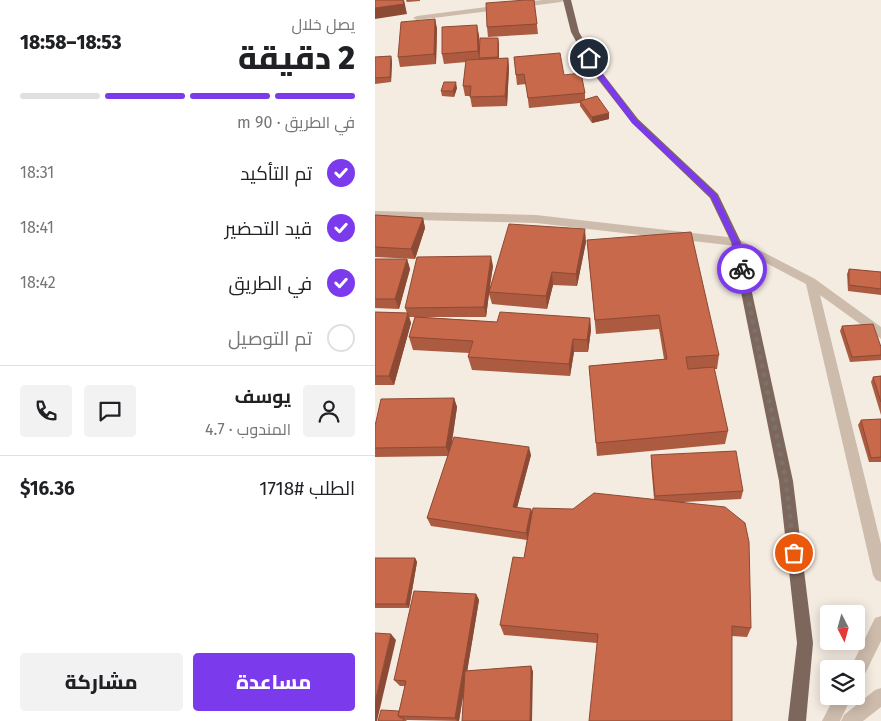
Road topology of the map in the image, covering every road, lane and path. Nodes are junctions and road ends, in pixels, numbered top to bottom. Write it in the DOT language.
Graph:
graph roads {
  1 [pos="561,0"];
  2 [pos="567,0"];
  3 [pos="417,18"];
  4 [pos="375,215"];
  5 [pos="736,242"];
  6 [pos="811,282"];
  7 [pos="881,334"];
  8 [pos="881,575"];
  9 [pos="881,624"];
  10 [pos="863,660"];
  11 [pos="881,696"];
  12 [pos="839,705"];
  13 [pos="797,721"];
  14 [pos="831,721"];
  15 [pos="850,721"];
  1 -- 3 [label="street"];
  2 -- 5 [label="main road"];
  4 -- 5 [label="street"];
  5 -- 6 [label="street"];
  5 -- 13 [label="main road"];
  6 -- 7 [label="street"];
  6 -- 8 [label="street"];
  9 -- 10 [label="street"];
  11 -- 15 [label="street"];
  12 -- 14 [label="street"];
}
